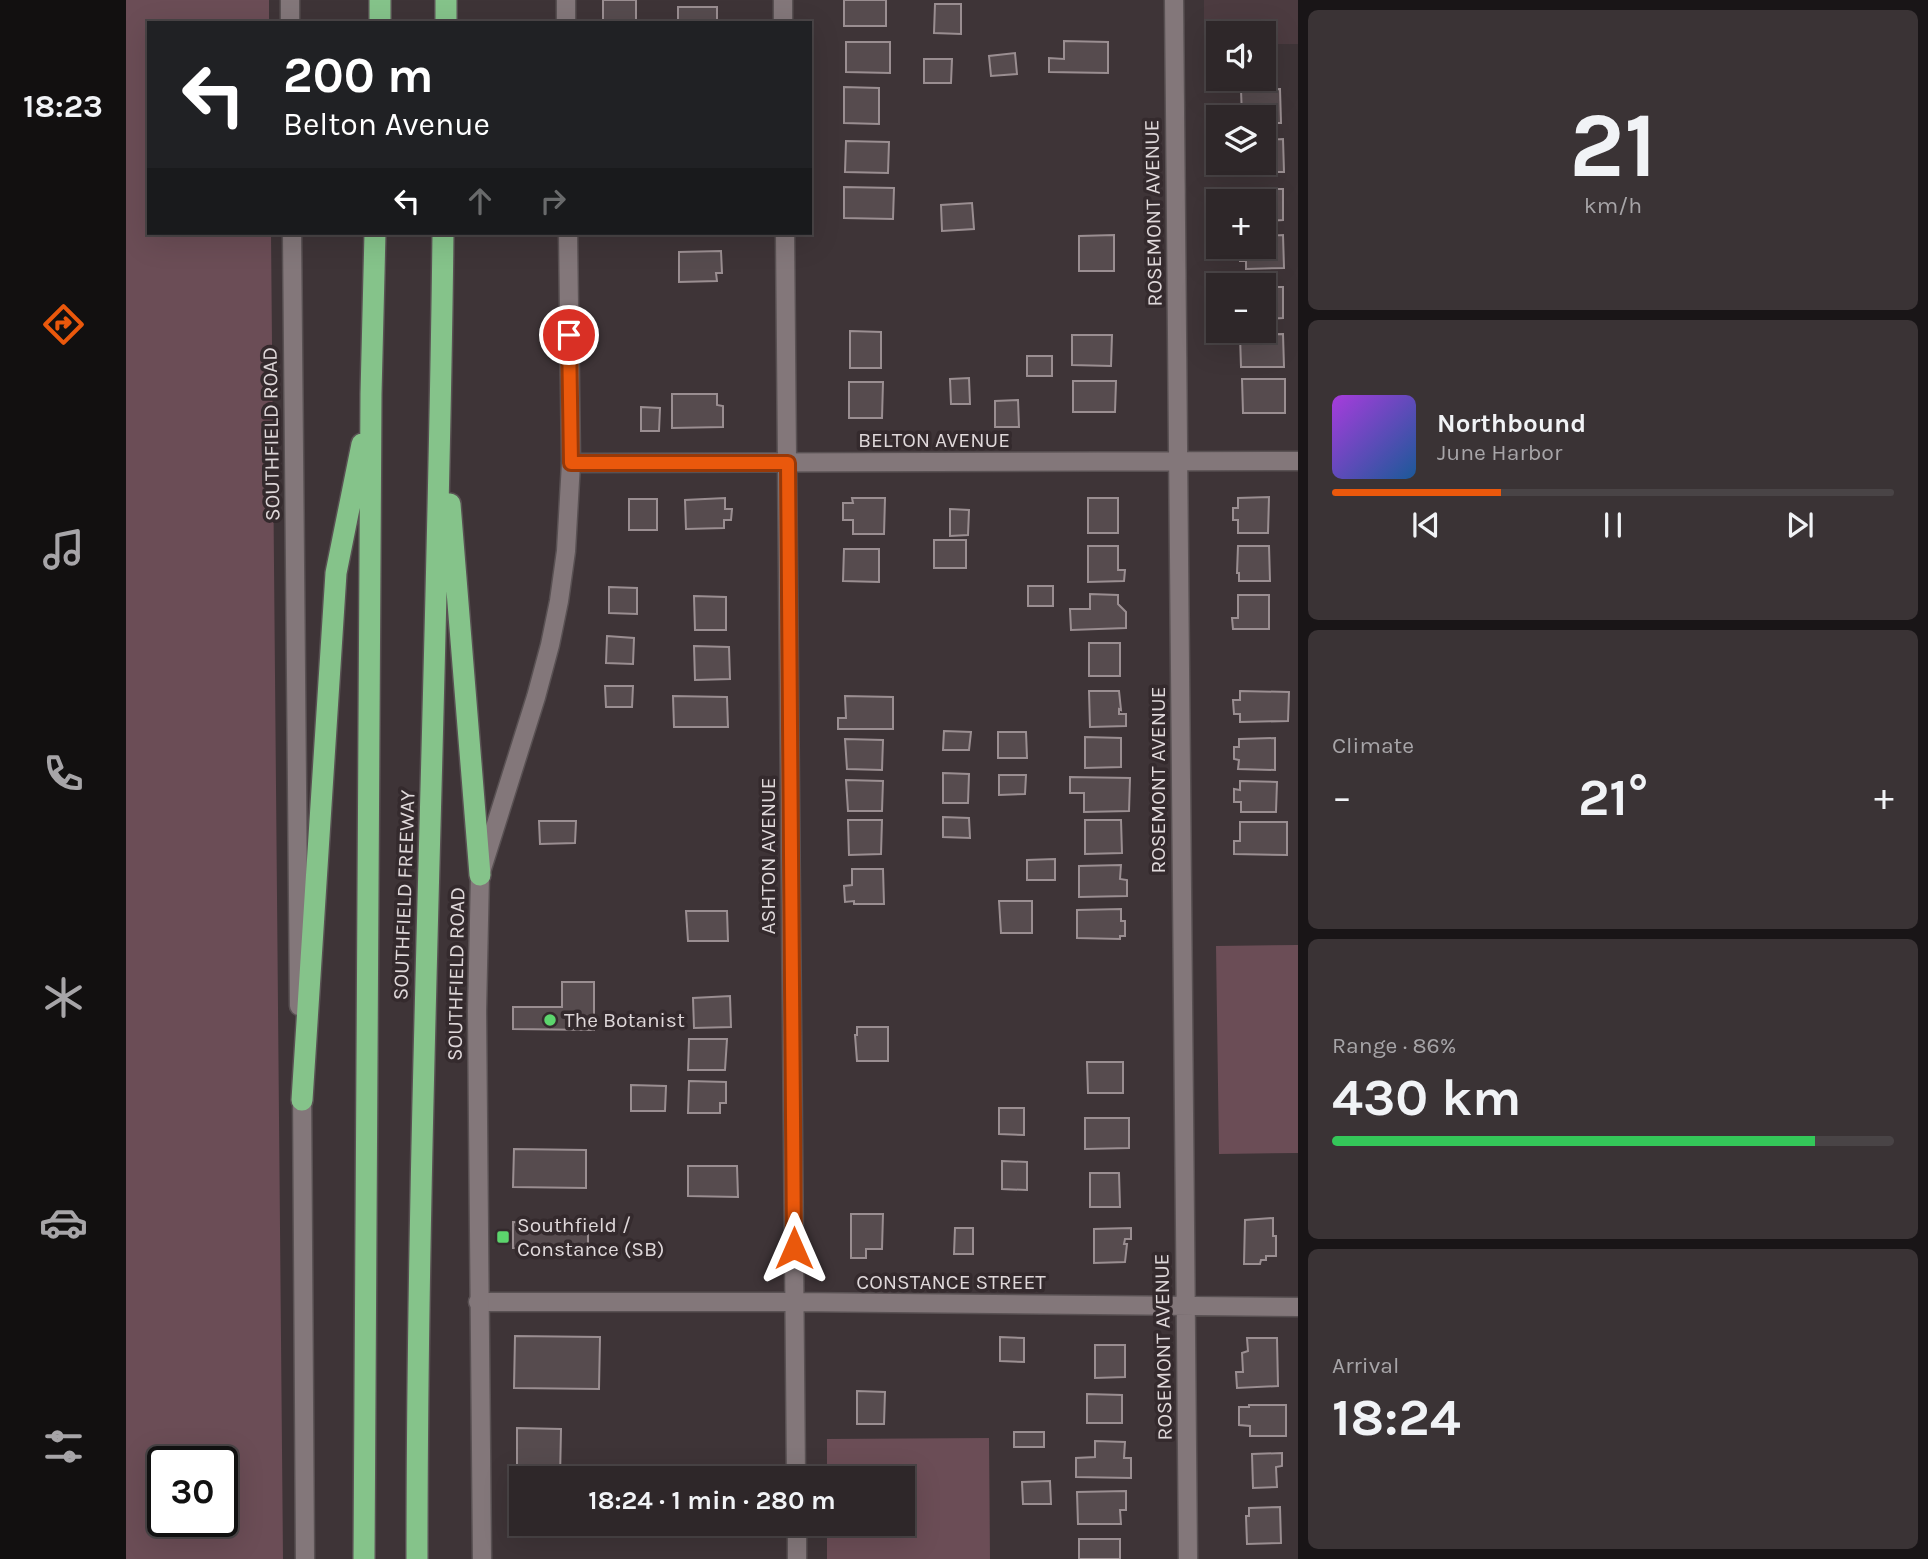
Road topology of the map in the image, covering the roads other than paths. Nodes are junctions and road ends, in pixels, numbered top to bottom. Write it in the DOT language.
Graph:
graph roads {
  1 [pos="290,0"];
  2 [pos="380,0"];
  3 [pos="446,0"];
  4 [pos="566,0"];
  5 [pos="783,0"];
  6 [pos="1174,0"];
  7 [pos="290,21"];
  8 [pos="380,21"];
  9 [pos="446,21"];
  10 [pos="566,21"];
  11 [pos="783,21"];
  12 [pos="292,235"];
  13 [pos="375,235"];
  14 [pos="443,235"];
  15 [pos="568,235"];
  16 [pos="785,235"];
  17 [pos="372,394"];
  18 [pos="441,395"];
  19 [pos="1298,461"];
  20 [pos="1178,462"];
  21 [pos="571,463"];
  22 [pos="788,463"];
  23 [pos="481,875"];
  24 [pos="302,1100"];
  25 [pos="794,1302"];
  26 [pos="478,1303"];
  27 [pos="1185,1305"];
  28 [pos="1298,1307"];
  29 [pos="796,1466"];
  30 [pos="797,1536"];
  31 [pos="305,1559"];
  32 [pos="364,1559"];
  33 [pos="417,1559"];
  34 [pos="482,1559"];
  35 [pos="797,1559"];
  36 [pos="1188,1559"];
  1 -- 7 [label="street"];
  2 -- 8 [label="highway"];
  3 -- 9 [label="highway"];
  4 -- 10 [label="street"];
  5 -- 11 [label="street"];
  6 -- 20 [label="street, ROSEMONT AVENUE"];
  12 -- 24 [label="street, SOUTHFIELD ROAD"];
  13 -- 17 [label="highway, SOUTHFIELD FREEWAY"];
  14 -- 18 [label="highway, SOUTHFIELD FREEWAY"];
  15 -- 21 [label="street, SOUTHFIELD ROAD"];
  16 -- 22 [label="street, ASHTON AVENUE"];
  17 -- 24 [label="highway"];
  17 -- 32 [label="highway, SOUTHFIELD FREEWAY"];
  18 -- 23 [label="highway"];
  18 -- 33 [label="highway, SOUTHFIELD FREEWAY"];
  19 -- 20 [label="street, BELTON AVENUE"];
  20 -- 22 [label="street, BELTON AVENUE"];
  20 -- 27 [label="street, ROSEMONT AVENUE"];
  21 -- 22 [label="street, BELTON AVENUE"];
  21 -- 23 [label="street, SOUTHFIELD ROAD"];
  22 -- 25 [label="street, ASHTON AVENUE"];
  23 -- 26 [label="street, SOUTHFIELD ROAD"];
  24 -- 31 [label="street, SOUTHFIELD ROAD"];
  25 -- 26 [label="street, CONSTANCE STREET"];
  25 -- 27 [label="street, CONSTANCE STREET"];
  25 -- 29 [label="street, ASHTON AVENUE"];
  26 -- 34 [label="street, SOUTHFIELD ROAD"];
  27 -- 28 [label="street, CONSTANCE STREET"];
  27 -- 36 [label="street, ROSEMONT AVENUE"];
  30 -- 35 [label="street"];
}
